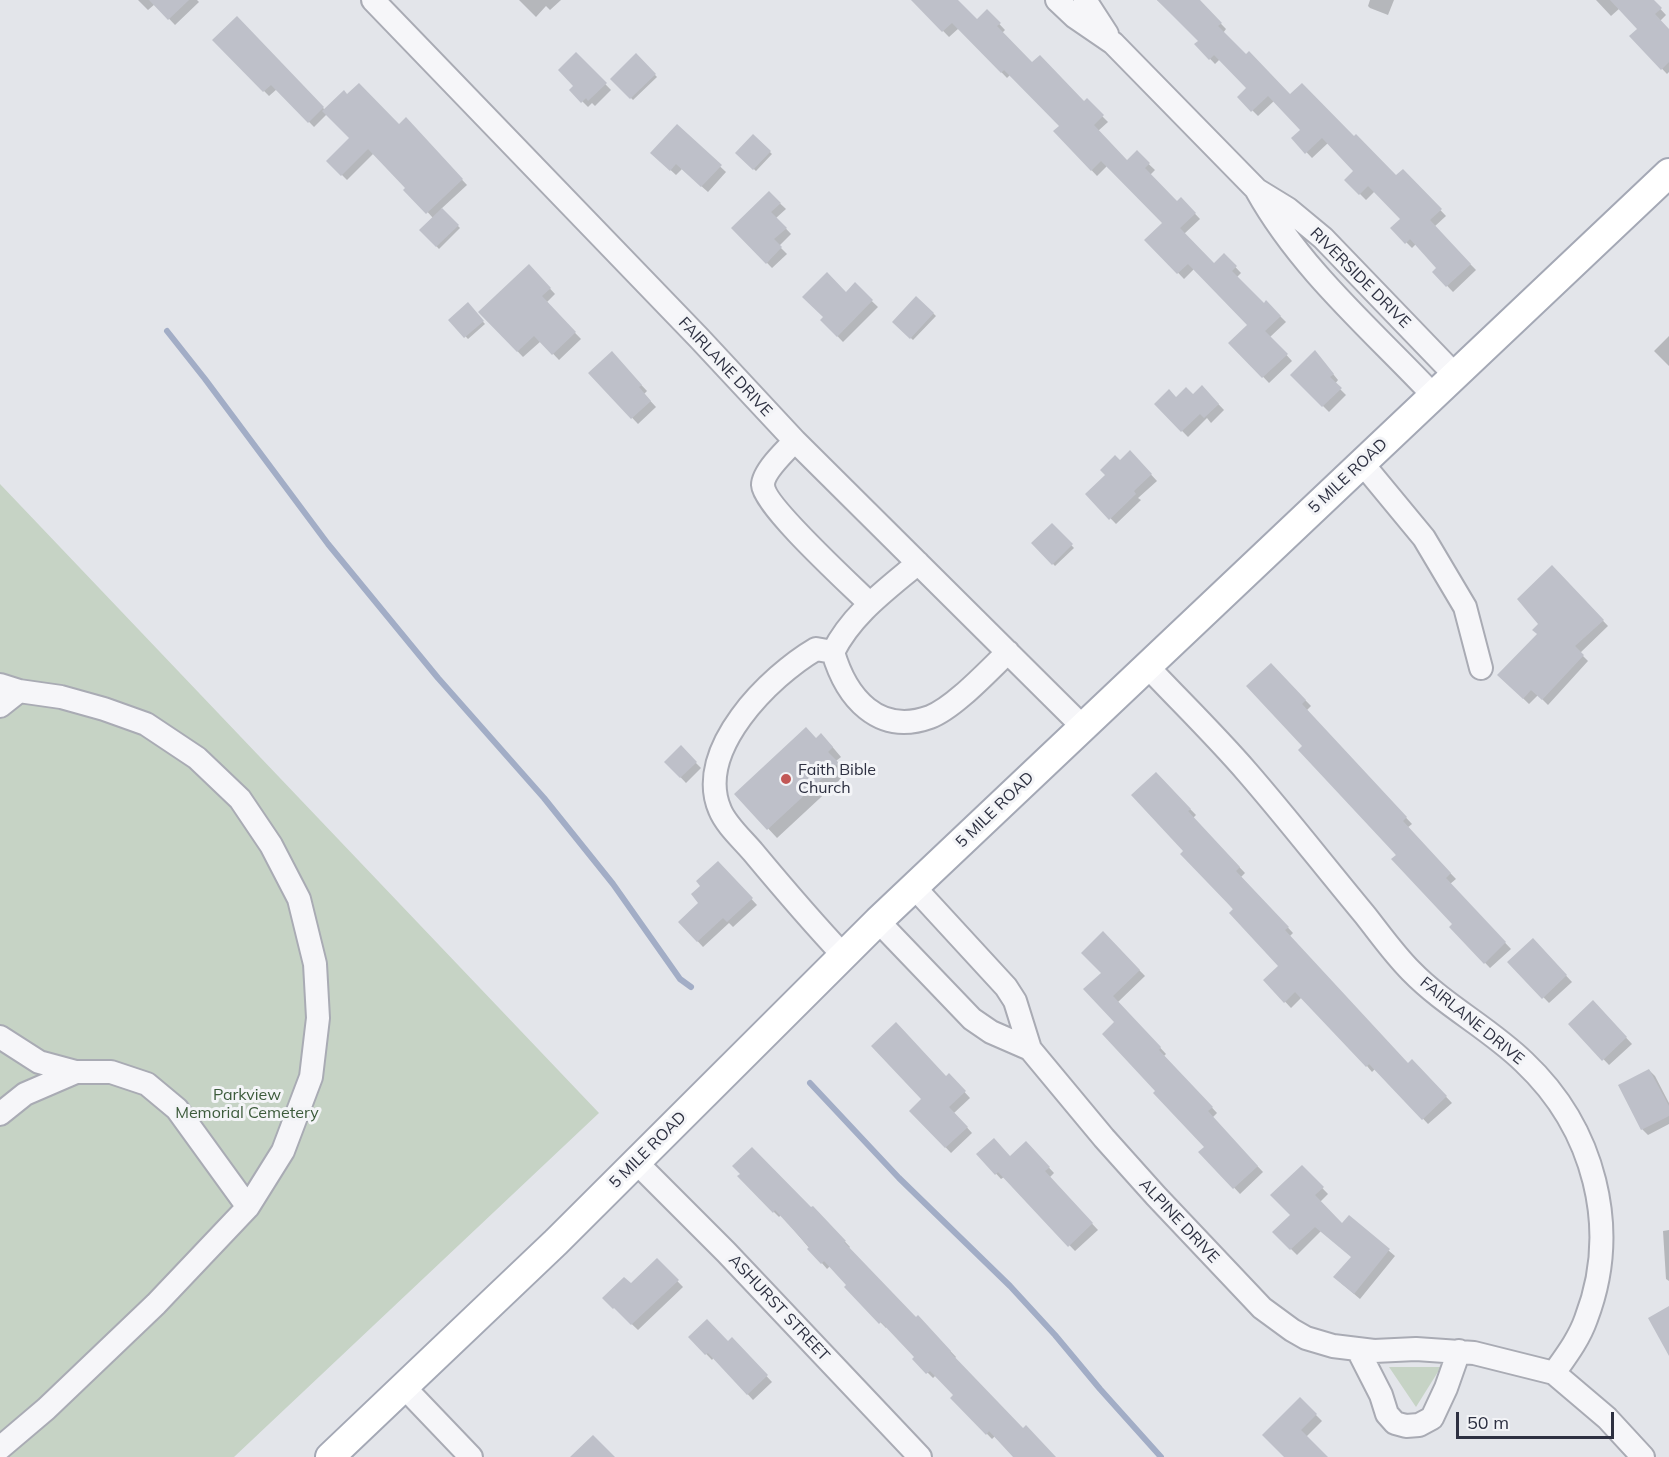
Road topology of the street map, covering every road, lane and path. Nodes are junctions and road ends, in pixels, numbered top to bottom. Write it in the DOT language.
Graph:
graph roads {
  1 [pos="373,0"];
  2 [pos="1057,0"];
  3 [pos="1085,0"];
  4 [pos="1113,43"];
  5 [pos="1669,173"];
  6 [pos="1257,190"];
  7 [pos="1455,375"];
  8 [pos="1433,395"];
  9 [pos="795,441"];
  10 [pos="1362,463"];
  11 [pos="918,563"];
  12 [pos="870,604"];
  13 [pos="832,652"];
  14 [pos="1008,652"];
  15 [pos="1147,666"];
  16 [pos="1481,668"];
  17 [pos="10,688"];
  18 [pos="0,706"];
  19 [pos="1083,727"];
  20 [pos="914,887"];
  21 [pos="878,921"];
  22 [pos="843,956"];
  23 [pos="0,1037"];
  24 [pos="1030,1049"];
  25 [pos="76,1072"];
  26 [pos="0,1114"];
  27 [pos="636,1162"];
  28 [pos="248,1207"];
  29 [pos="1358,1350"];
  30 [pos="1459,1351"];
  31 [pos="1554,1373"];
  32 [pos="404,1388"];
  33 [pos="0,1448"];
  34 [pos="330,1457"];
  35 [pos="471,1457"];
  36 [pos="920,1457"];
  37 [pos="1643,1457"];
  1 -- 9 [label="street, FAIRLANE DRIVE"];
  2 -- 4 [label="street, RIVERSIDE DRIVE"];
  3 -- 4 [label="street, RIVERSIDE DRIVE"];
  4 -- 6 [label="street, RIVERSIDE DRIVE"];
  5 -- 7 [label="main road, 5 MILE ROAD"];
  6 -- 7 [label="street, RIVERSIDE DRIVE"];
  6 -- 8 [label="street, RIVERSIDE DRIVE"];
  7 -- 8 [label="main road, 5 MILE ROAD"];
  8 -- 10 [label="main road, 5 MILE ROAD"];
  9 -- 11 [label="street, FAIRLANE DRIVE"];
  9 -- 12 [label="street"];
  10 -- 15 [label="main road, 5 MILE ROAD"];
  10 -- 16 [label="street"];
  11 -- 12 [label="street"];
  11 -- 14 [label="street, FAIRLANE DRIVE"];
  12 -- 13 [label="street"];
  13 -- 14 [label="street"];
  13 -- 22 [label="street"];
  14 -- 19 [label="street, FAIRLANE DRIVE"];
  15 -- 19 [label="main road, 5 MILE ROAD"];
  15 -- 31 [label="street, FAIRLANE DRIVE"];
  17 -- 18 [label="street"];
  17 -- 28 [label="street"];
  19 -- 20 [label="main road, 5 MILE ROAD"];
  20 -- 21 [label="main road, 5 MILE ROAD"];
  20 -- 24 [label="street, ALPINE DRIVE"];
  21 -- 22 [label="main road, 5 MILE ROAD"];
  21 -- 24 [label="street, ALPINE DRIVE"];
  22 -- 27 [label="main road, 5 MILE ROAD"];
  23 -- 25 [label="street"];
  24 -- 29 [label="street, ALPINE DRIVE"];
  25 -- 26 [label="street"];
  25 -- 28 [label="street"];
  27 -- 32 [label="main road, 5 MILE ROAD"];
  27 -- 36 [label="street, ASHURST STREET"];
  28 -- 33 [label="street"];
  29 -- 30 [label="street, ALPINE DRIVE"];
  29 -- 30 [label="street"];
  30 -- 31 [label="street, ALPINE DRIVE"];
  31 -- 37 [label="street, ALPINE DRIVE"];
  32 -- 34 [label="main road, 5 MILE ROAD"];
  32 -- 35 [label="street"];
}
